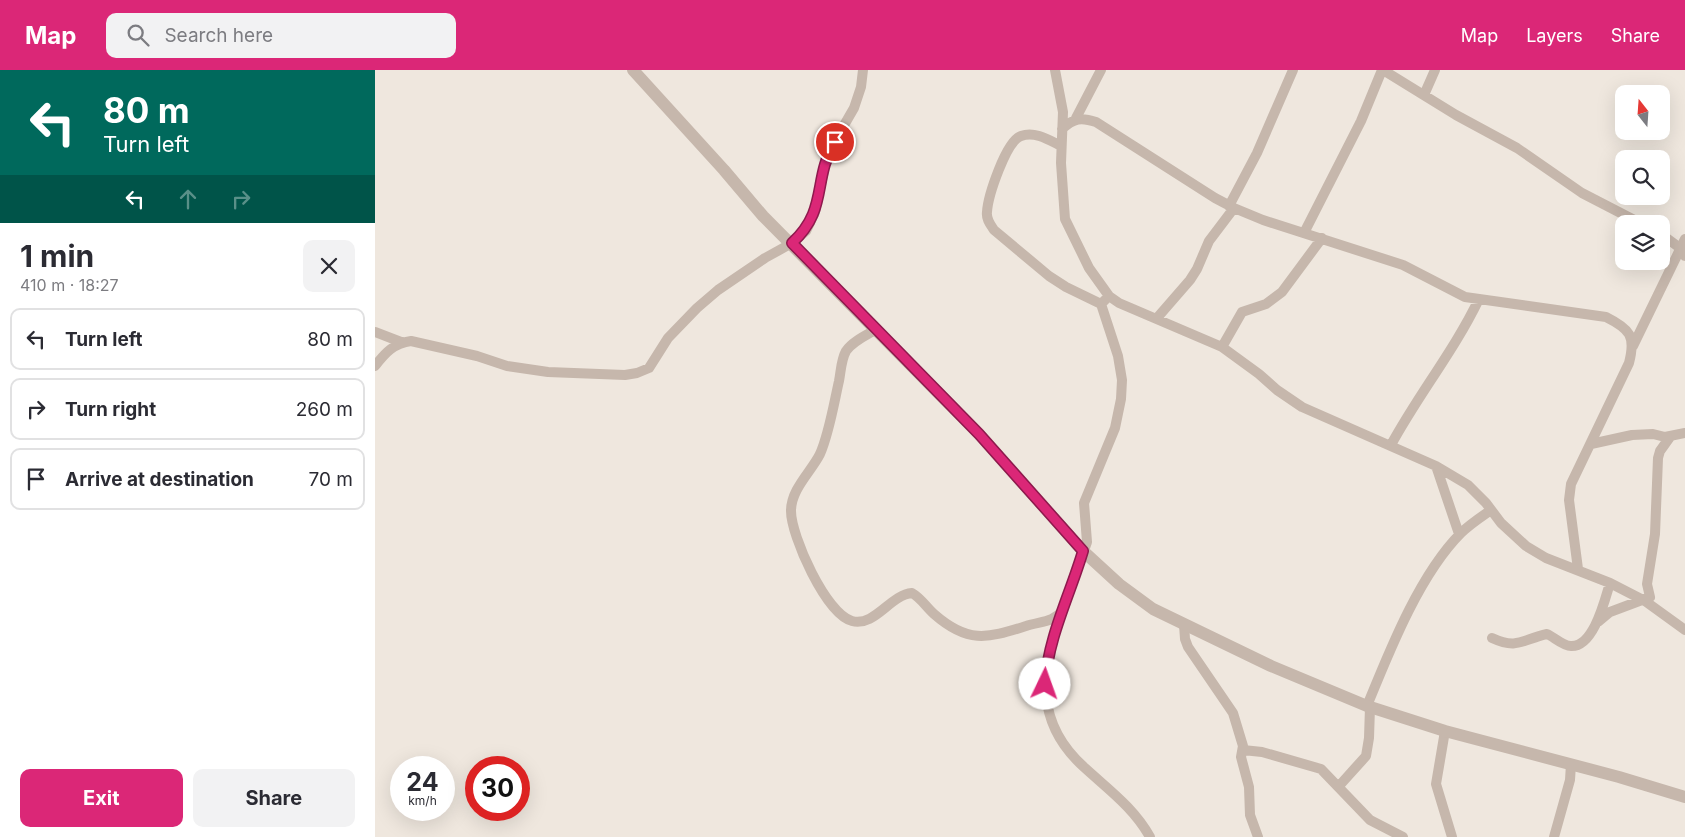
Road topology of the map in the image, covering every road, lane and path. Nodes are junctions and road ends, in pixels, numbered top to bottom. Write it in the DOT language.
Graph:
graph roads {
  1 [pos="633,70"];
  2 [pos="863,70"];
  3 [pos="1055,70"];
  4 [pos="1101,70"];
  5 [pos="1293,70"];
  6 [pos="1382,70"];
  7 [pos="1435,70"];
  8 [pos="1424,95"];
  9 [pos="1076,118"];
  10 [pos="1062,129"];
  11 [pos="1061,146"];
  12 [pos="1231,207"];
  13 [pos="1625,215"];
  14 [pos="1303,233"];
  15 [pos="1322,238"];
  16 [pos="1670,240"];
  17 [pos="792,243"];
  18 [pos="1683,248"];
  19 [pos="1109,296"];
  20 [pos="1479,299"];
  21 [pos="1101,304"];
  22 [pos="1157,318"];
  23 [pos="877,329"];
  24 [pos="375,332"];
  25 [pos="401,342"];
  26 [pos="1633,346"];
  27 [pos="1222,347"];
  28 [pos="375,366"];
  29 [pos="1685,433"];
  30 [pos="1670,437"];
  31 [pos="1591,444"];
  32 [pos="1391,446"];
  33 [pos="1436,466"];
  34 [pos="1491,510"];
  35 [pos="1459,534"];
  36 [pos="1083,551"];
  37 [pos="1578,569"];
  38 [pos="1610,583"];
  39 [pos="1645,601"];
  40 [pos="1063,610"];
  41 [pos="1598,622"];
  42 [pos="1184,625"];
  43 [pos="1685,630"];
  44 [pos="1492,638"];
  45 [pos="1369,706"];
  46 [pos="1445,731"];
  47 [pos="1243,750"];
  48 [pos="1571,764"];
  49 [pos="1339,786"];
  50 [pos="1685,797"];
  51 [pos="1150,837"];
  52 [pos="1258,837"];
  53 [pos="1403,837"];
  54 [pos="1452,837"];
  55 [pos="1554,837"];
  1 -- 17 [label="street"];
  2 -- 17 [label="street"];
  3 -- 10 [label="street"];
  4 -- 9 [label="street"];
  5 -- 12 [label="street"];
  6 -- 8 [label="street"];
  6 -- 14 [label="street"];
  7 -- 8 [label="street"];
  8 -- 13 [label="street"];
  9 -- 10 [label="street"];
  9 -- 12 [label="street"];
  10 -- 11 [label="street"];
  11 -- 19 [label="street"];
  11 -- 21 [label="street"];
  12 -- 14 [label="street"];
  12 -- 22 [label="street"];
  14 -- 15 [label="street"];
  15 -- 20 [label="street"];
  15 -- 27 [label="street"];
  16 -- 18 [label="street"];
  17 -- 23 [label="street"];
  17 -- 25 [label="street"];
  18 -- 26 [label="street"];
  19 -- 21 [label="street"];
  19 -- 22 [label="street"];
  20 -- 26 [label="street"];
  20 -- 32 [label="street"];
  21 -- 36 [label="street"];
  22 -- 27 [label="street"];
  23 -- 36 [label="street"];
  23 -- 40 [label="street"];
  24 -- 25 [label="street"];
  25 -- 28 [label="street"];
  26 -- 31 [label="street"];
  27 -- 32 [label="street"];
  29 -- 30 [label="street"];
  30 -- 31 [label="street"];
  30 -- 39 [label="street"];
  31 -- 37 [label="street"];
  32 -- 33 [label="street"];
  33 -- 34 [label="street"];
  33 -- 35 [label="street"];
  34 -- 35 [label="street"];
  34 -- 37 [label="street"];
  35 -- 45 [label="street"];
  36 -- 40 [label="street"];
  36 -- 42 [label="street"];
  37 -- 38 [label="street"];
  38 -- 39 [label="street"];
  38 -- 41 [label="street"];
  39 -- 41 [label="street"];
  39 -- 43 [label="street"];
  40 -- 51 [label="street"];
  41 -- 44 [label="street"];
  42 -- 45 [label="street"];
  42 -- 47 [label="street"];
  45 -- 46 [label="street"];
  45 -- 49 [label="street"];
  46 -- 48 [label="street"];
  46 -- 54 [label="street"];
  47 -- 49 [label="street"];
  47 -- 52 [label="street"];
  48 -- 50 [label="street"];
  48 -- 55 [label="street"];
  49 -- 53 [label="street"];
}
